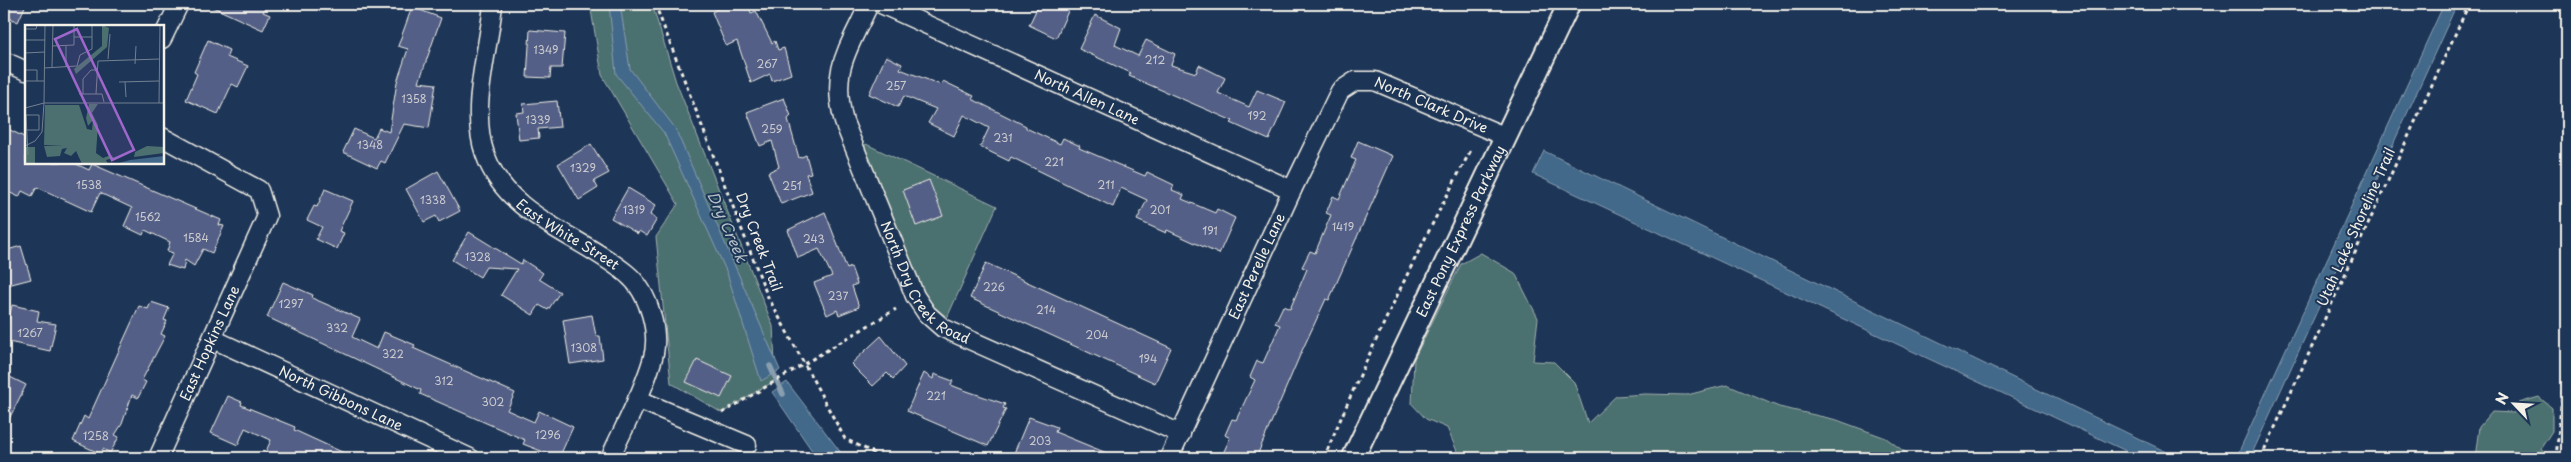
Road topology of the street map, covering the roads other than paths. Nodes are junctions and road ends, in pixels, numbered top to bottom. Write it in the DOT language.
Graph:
graph roads {
  1 [pos="179,4"];
  2 [pos="493,4"];
  3 [pos="869,4"];
  4 [pos="881,4"];
  5 [pos="1569,4"];
  6 [pos="164,35"];
  7 [pos="4,61"];
  8 [pos="25,71"];
  9 [pos="1355,82"];
  10 [pos="1506,137"];
  11 [pos="164,138"];
  12 [pos="1292,190"];
  13 [pos="213,339"];
  14 [pos="637,399"];
  15 [pos="1181,434"];
  16 [pos="747,445"];
  17 [pos="158,458"];
  18 [pos="470,458"];
  19 [pos="610,458"];
  20 [pos="1170,458"];
  21 [pos="1352,458"];
  1 -- 6 [label="street"];
  2 -- 14 [label="street, East White Street"];
  3 -- 15 [label="street, North Dry Creek Road"];
  4 -- 12 [label="street, North Allen Lane"];
  5 -- 10 [label="street, East Pony Express Parkway"];
  7 -- 8 [label="street"];
  9 -- 10 [label="street, North Clark Drive"];
  9 -- 12 [label="street, East Perelle Lane"];
  10 -- 21 [label="street, East Pony Express Parkway"];
  11 -- 13 [label="street, East Hopkins Lane"];
  12 -- 15 [label="street, East Perelle Lane"];
  13 -- 17 [label="street, East Hopkins Lane"];
  13 -- 18 [label="street, North Gibbons Lane"];
  14 -- 16 [label="street"];
  14 -- 19 [label="street, East White Street"];
  15 -- 20 [label="street, East Perelle Lane"];
}
